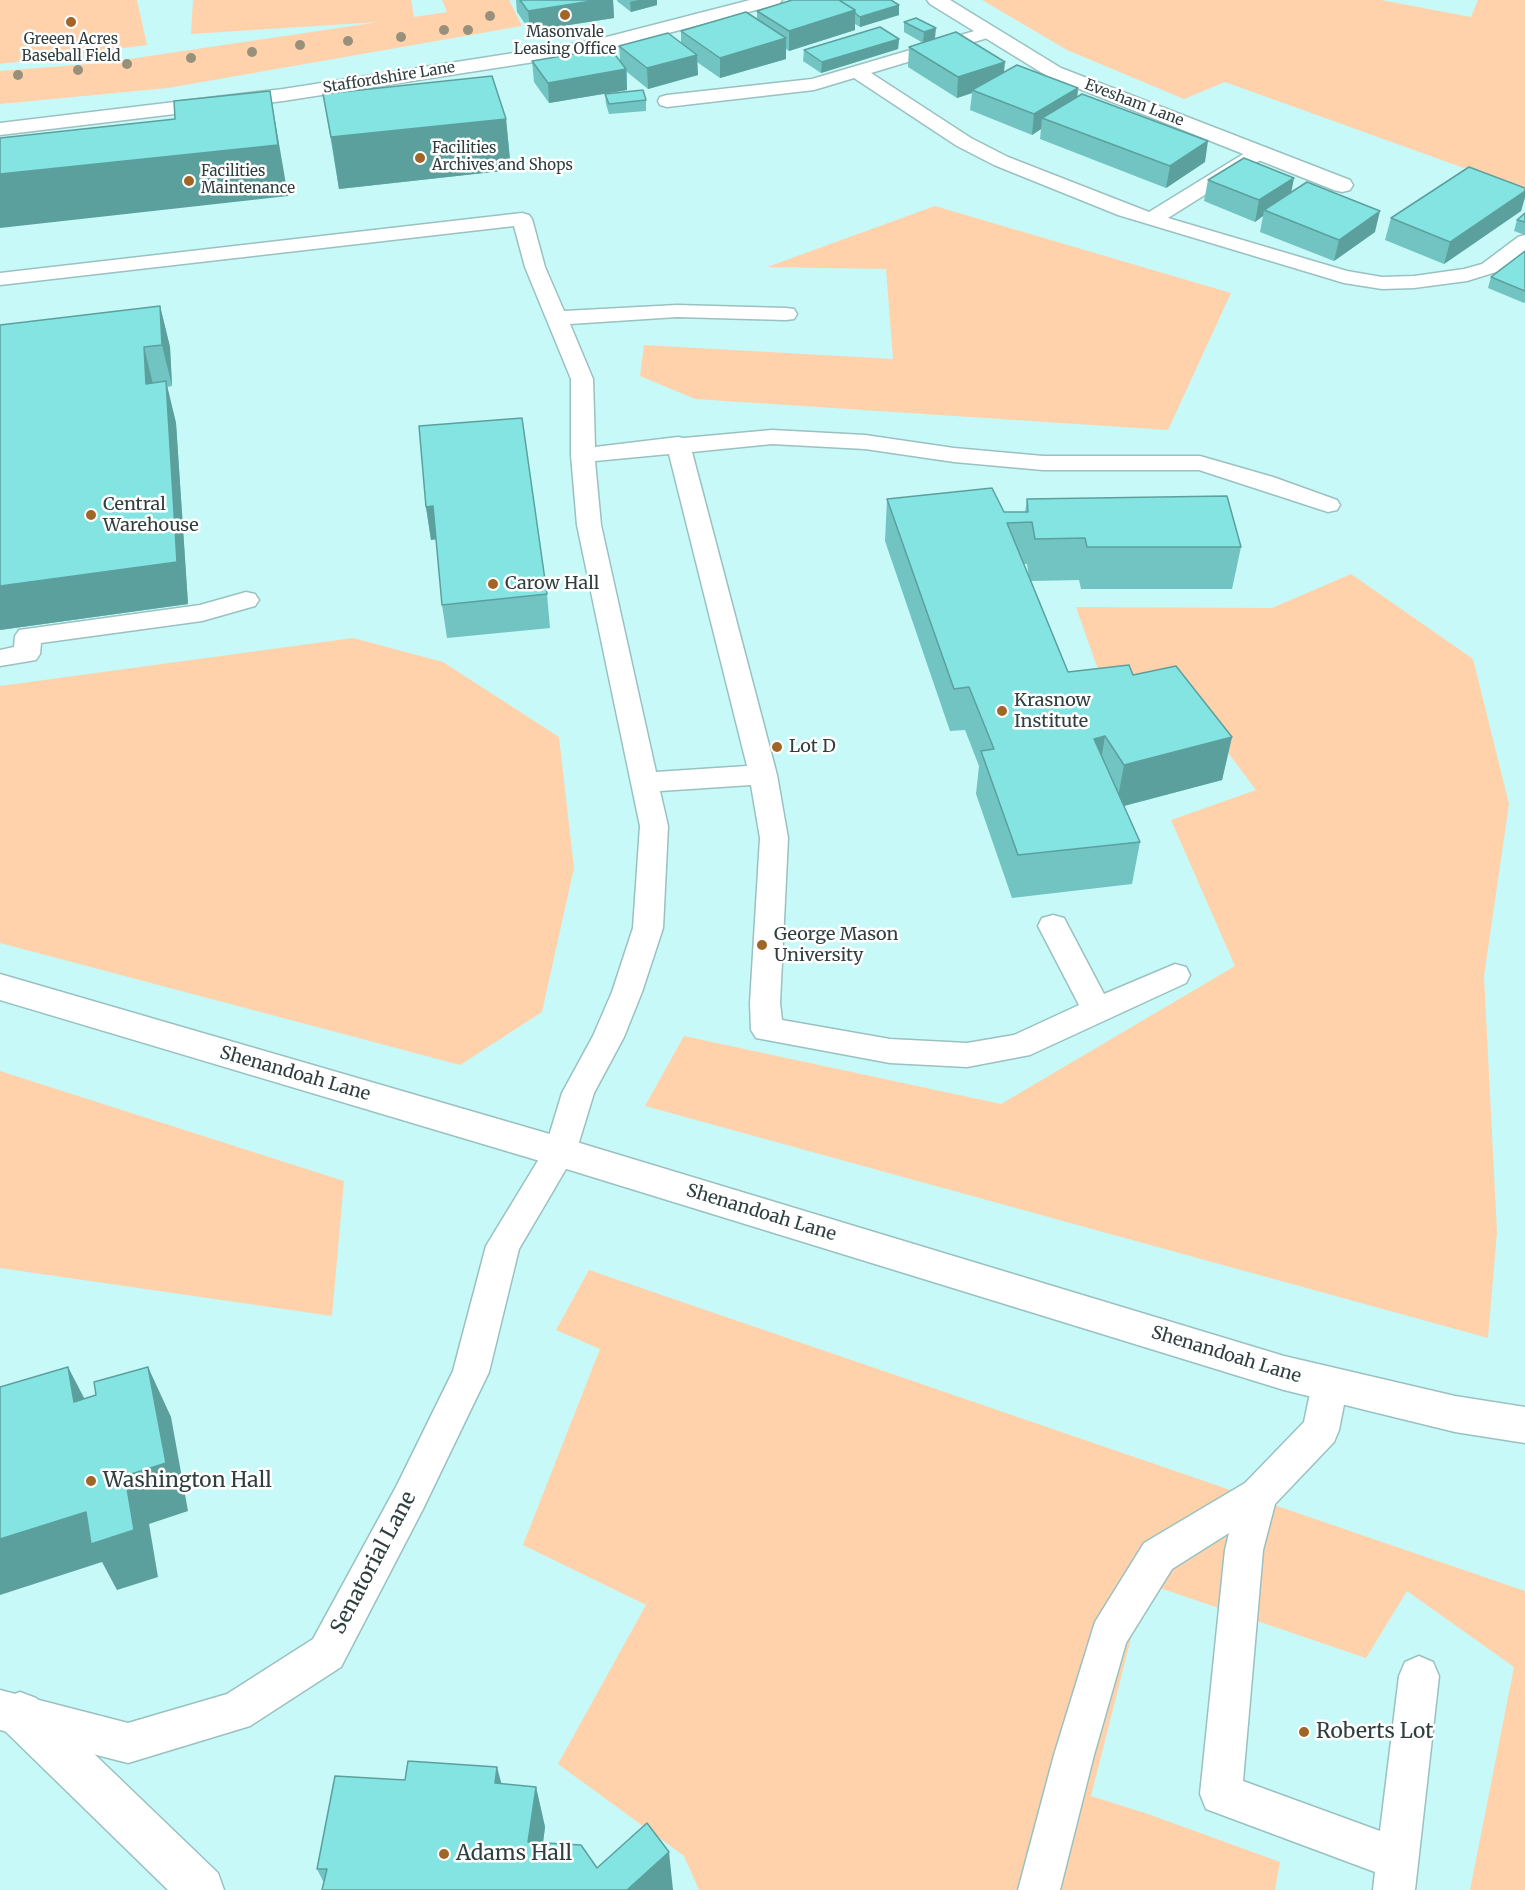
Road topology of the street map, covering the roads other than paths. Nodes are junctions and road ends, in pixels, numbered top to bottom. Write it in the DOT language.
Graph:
graph roads {
  1 [pos="772,0"];
  2 [pos="936,0"];
  3 [pos="988,32"];
  4 [pos="858,72"];
  5 [pos="667,101"];
  6 [pos="0,129"];
  7 [pos="1260,152"];
  8 [pos="1342,185"];
  9 [pos="1152,219"];
  10 [pos="1525,242"];
  11 [pos="0,279"];
  12 [pos="786,314"];
  13 [pos="556,318"];
  14 [pos="678,444"];
  15 [pos="583,455"];
  16 [pos="1328,505"];
  17 [pos="246,600"];
  18 [pos="0,658"];
  19 [pos="763,775"];
  20 [pos="644,783"];
  21 [pos="1053,926"];
  22 [pos="1175,975"];
  23 [pos="0,987"];
  24 [pos="1097,1010"];
  25 [pos="560,1152"];
  26 [pos="1330,1384"];
  27 [pos="1525,1425"];
  28 [pos="1258,1495"];
  29 [pos="1419,1676"];
  30 [pos="10,1712"];
  31 [pos="1396,1875"];
  32 [pos="201,1890"];
  33 [pos="1040,1890"];
  1 -- 6 [label="street, Staffordshire Lane"];
  2 -- 3 [label="street, Evesham Lane"];
  3 -- 4 [label="lane"];
  3 -- 7 [label="street, Evesham Lane"];
  4 -- 5 [label="lane"];
  4 -- 9 [label="lane"];
  7 -- 8 [label="street, Evesham Lane"];
  7 -- 9 [label="lane"];
  9 -- 10 [label="lane"];
  11 -- 13 [label="lane, Senatorial Lane"];
  12 -- 13 [label="lane"];
  13 -- 15 [label="lane, Senatorial Lane"];
  14 -- 15 [label="lane"];
  14 -- 16 [label="lane"];
  14 -- 19 [label="lane"];
  15 -- 20 [label="lane, Senatorial Lane"];
  17 -- 18 [label="lane"];
  19 -- 20 [label="lane"];
  19 -- 24 [label="lane"];
  20 -- 25 [label="lane, Senatorial Lane"];
  21 -- 24 [label="lane"];
  22 -- 24 [label="lane"];
  23 -- 25 [label="street, Shenandoah Lane"];
  25 -- 26 [label="street, Shenandoah Lane"];
  25 -- 30 [label="lane, Senatorial Lane"];
  26 -- 27 [label="street, Shenandoah Lane"];
  26 -- 28 [label="lane"];
  28 -- 31 [label="lane"];
  28 -- 33 [label="lane"];
  29 -- 31 [label="lane"];
  30 -- 32 [label="street"];
}
